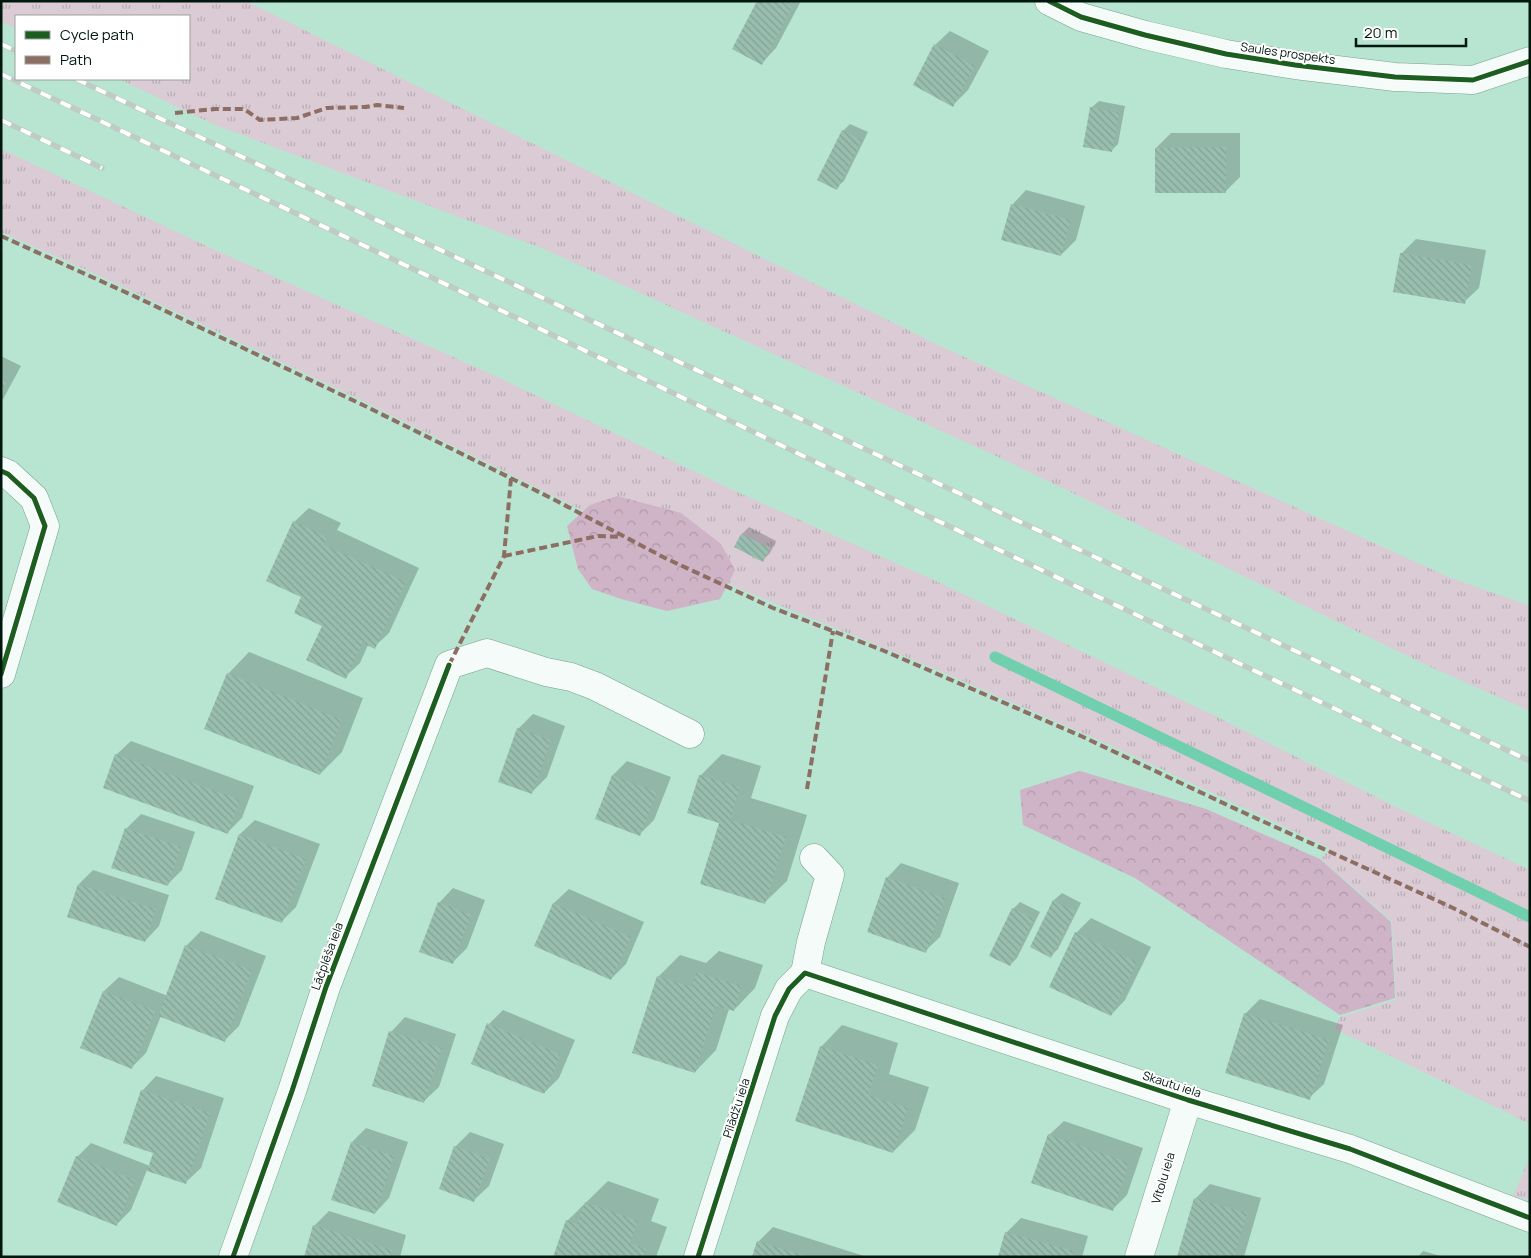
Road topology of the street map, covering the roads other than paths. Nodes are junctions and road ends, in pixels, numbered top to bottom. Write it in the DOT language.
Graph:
graph roads {
  1 [pos="1049,1"];
  2 [pos="1530,60"];
  3 [pos="1,472"];
  4 [pos="1,674"];
  5 [pos="690,734"];
  6 [pos="814,858"];
  7 [pos="805,974"];
  8 [pos="1188,1100"];
  9 [pos="1530,1218"];
  10 [pos="233,1257"];
  11 [pos="698,1257"];
  12 [pos="1139,1257"];
  1 -- 2 [label="street, Saules prospekts"];
  3 -- 4 [label="street"];
  5 -- 10 [label="street, Lāčplēša iela"];
  6 -- 7 [label="street"];
  7 -- 8 [label="street, Skautu iela"];
  7 -- 11 [label="street, Pīlādžu iela"];
  8 -- 9 [label="street, Skautu iela"];
  8 -- 12 [label="street, Vītolu iela"];
}
